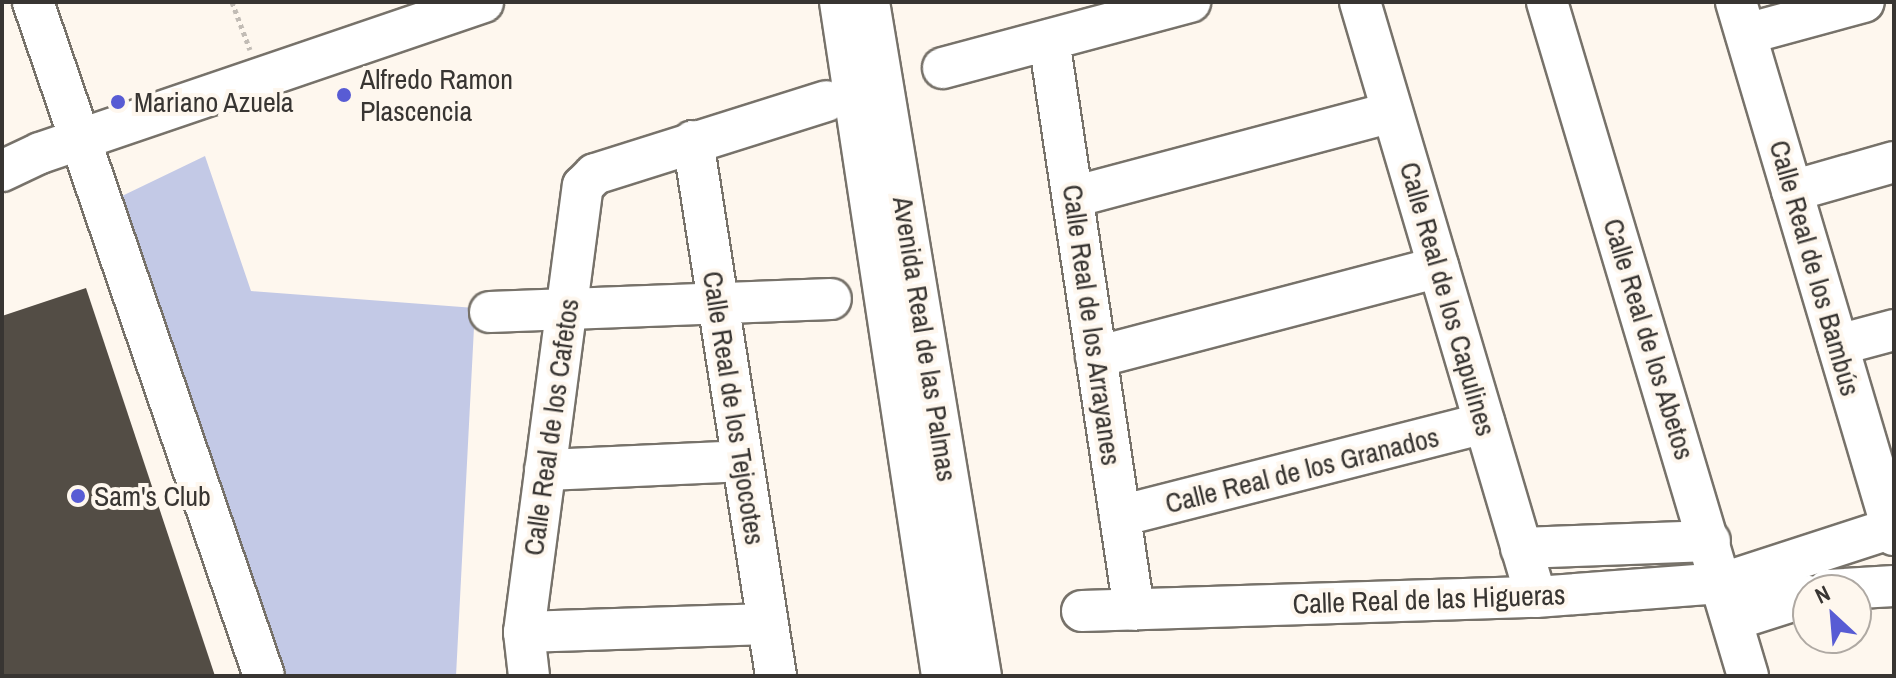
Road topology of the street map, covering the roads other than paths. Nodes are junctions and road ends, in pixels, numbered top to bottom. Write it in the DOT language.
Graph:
graph roads {
  1 [pos="483,2"];
  2 [pos="840,2"];
  3 [pos="869,2"];
  4 [pos="1190,2"];
  5 [pos="1360,2"];
  6 [pos="1547,2"];
  7 [pos="1864,2"];
  8 [pos="31,7"];
  9 [pos="1741,18"];
  10 [pos="1049,40"];
  11 [pos="943,68"];
  12 [pos="826,101"];
  13 [pos="1392,112"];
  14 [pos="80,140"];
  15 [pos="693,141"];
  16 [pos="1894,162"];
  17 [pos="2,171"];
  18 [pos="1792,191"];
  19 [pos="1073,197"];
  20 [pos="1438,267"];
  21 [pos="831,299"];
  22 [pos="718,303"];
  23 [pos="567,308"];
  24 [pos="490,312"];
  25 [pos="1894,330"];
  26 [pos="1838,345"];
  27 [pos="1096,357"];
  28 [pos="1484,423"];
  29 [pos="742,461"];
  30 [pos="545,470"];
  31 [pos="1891,515"];
  32 [pos="1120,516"];
  33 [pos="1710,541"];
  34 [pos="1521,548"];
  35 [pos="1894,586"];
  36 [pos="1872,587"];
  37 [pos="1536,597"];
  38 [pos="1792,597"];
  39 [pos="1728,601"];
  40 [pos="1134,610"];
  41 [pos="1082,611"];
  42 [pos="768,624"];
  43 [pos="524,632"];
  44 [pos="264,676"];
  45 [pos="529,676"];
  46 [pos="776,676"];
  47 [pos="942,676"];
  48 [pos="981,676"];
  49 [pos="1748,676"];
  1 -- 14 [label="street"];
  2 -- 47 [label="street, Avenida Real de las Palmas"];
  3 -- 48 [label="street, Avenida Real de las Palmas"];
  4 -- 10 [label="street"];
  5 -- 13 [label="street, Calle Real de los Capulines"];
  6 -- 33 [label="street, Calle Real de los Abetos"];
  7 -- 9 [label="street"];
  8 -- 14 [label="street"];
  9 -- 18 [label="street, Calle Real de los Bambús"];
  10 -- 11 [label="street"];
  10 -- 19 [label="street, Calle Real de los Arrayanes"];
  12 -- 15 [label="street"];
  13 -- 19 [label="street"];
  13 -- 20 [label="street, Calle Real de los Capulines"];
  14 -- 17 [label="street"];
  14 -- 44 [label="street"];
  15 -- 22 [label="street, Calle Real de los Tejocotes"];
  15 -- 23 [label="street, Calle Real de los Cafetos"];
  16 -- 18 [label="street"];
  18 -- 26 [label="street, Calle Real de los Bambús"];
  19 -- 27 [label="street, Calle Real de los Arrayanes"];
  20 -- 27 [label="street"];
  20 -- 28 [label="street, Calle Real de los Capulines"];
  21 -- 22 [label="street"];
  22 -- 23 [label="street"];
  22 -- 29 [label="street, Calle Real de los Tejocotes"];
  23 -- 24 [label="street"];
  23 -- 30 [label="street, Calle Real de los Cafetos"];
  25 -- 26 [label="street"];
  26 -- 31 [label="street, Calle Real de los Bambús"];
  27 -- 32 [label="street, Calle Real de los Arrayanes"];
  28 -- 32 [label="street, Calle Real de los Granados"];
  28 -- 34 [label="street, Calle Real de los Capulines"];
  29 -- 30 [label="street"];
  29 -- 42 [label="street, Calle Real de los Tejocotes"];
  30 -- 43 [label="street, Calle Real de los Cafetos"];
  31 -- 39 [label="street"];
  32 -- 40 [label="street, Calle Real de los Arrayanes"];
  33 -- 34 [label="street, Calle Real de las Higueras"];
  33 -- 39 [label="street, Calle Real de los Abetos"];
  34 -- 37 [label="street, Calle Real de los Capulines"];
  35 -- 36 [label="street"];
  37 -- 39 [label="street, Calle Real de las Higueras"];
  37 -- 40 [label="street, Calle Real de las Higueras"];
  38 -- 39 [label="street"];
  39 -- 49 [label="street, Calle Real de los Abetos"];
  40 -- 41 [label="street, Calle Real de las Higueras"];
  42 -- 43 [label="street"];
  42 -- 46 [label="street, Calle Real de los Tejocotes"];
  43 -- 45 [label="street, Calle Real de los Cafetos"];
}
